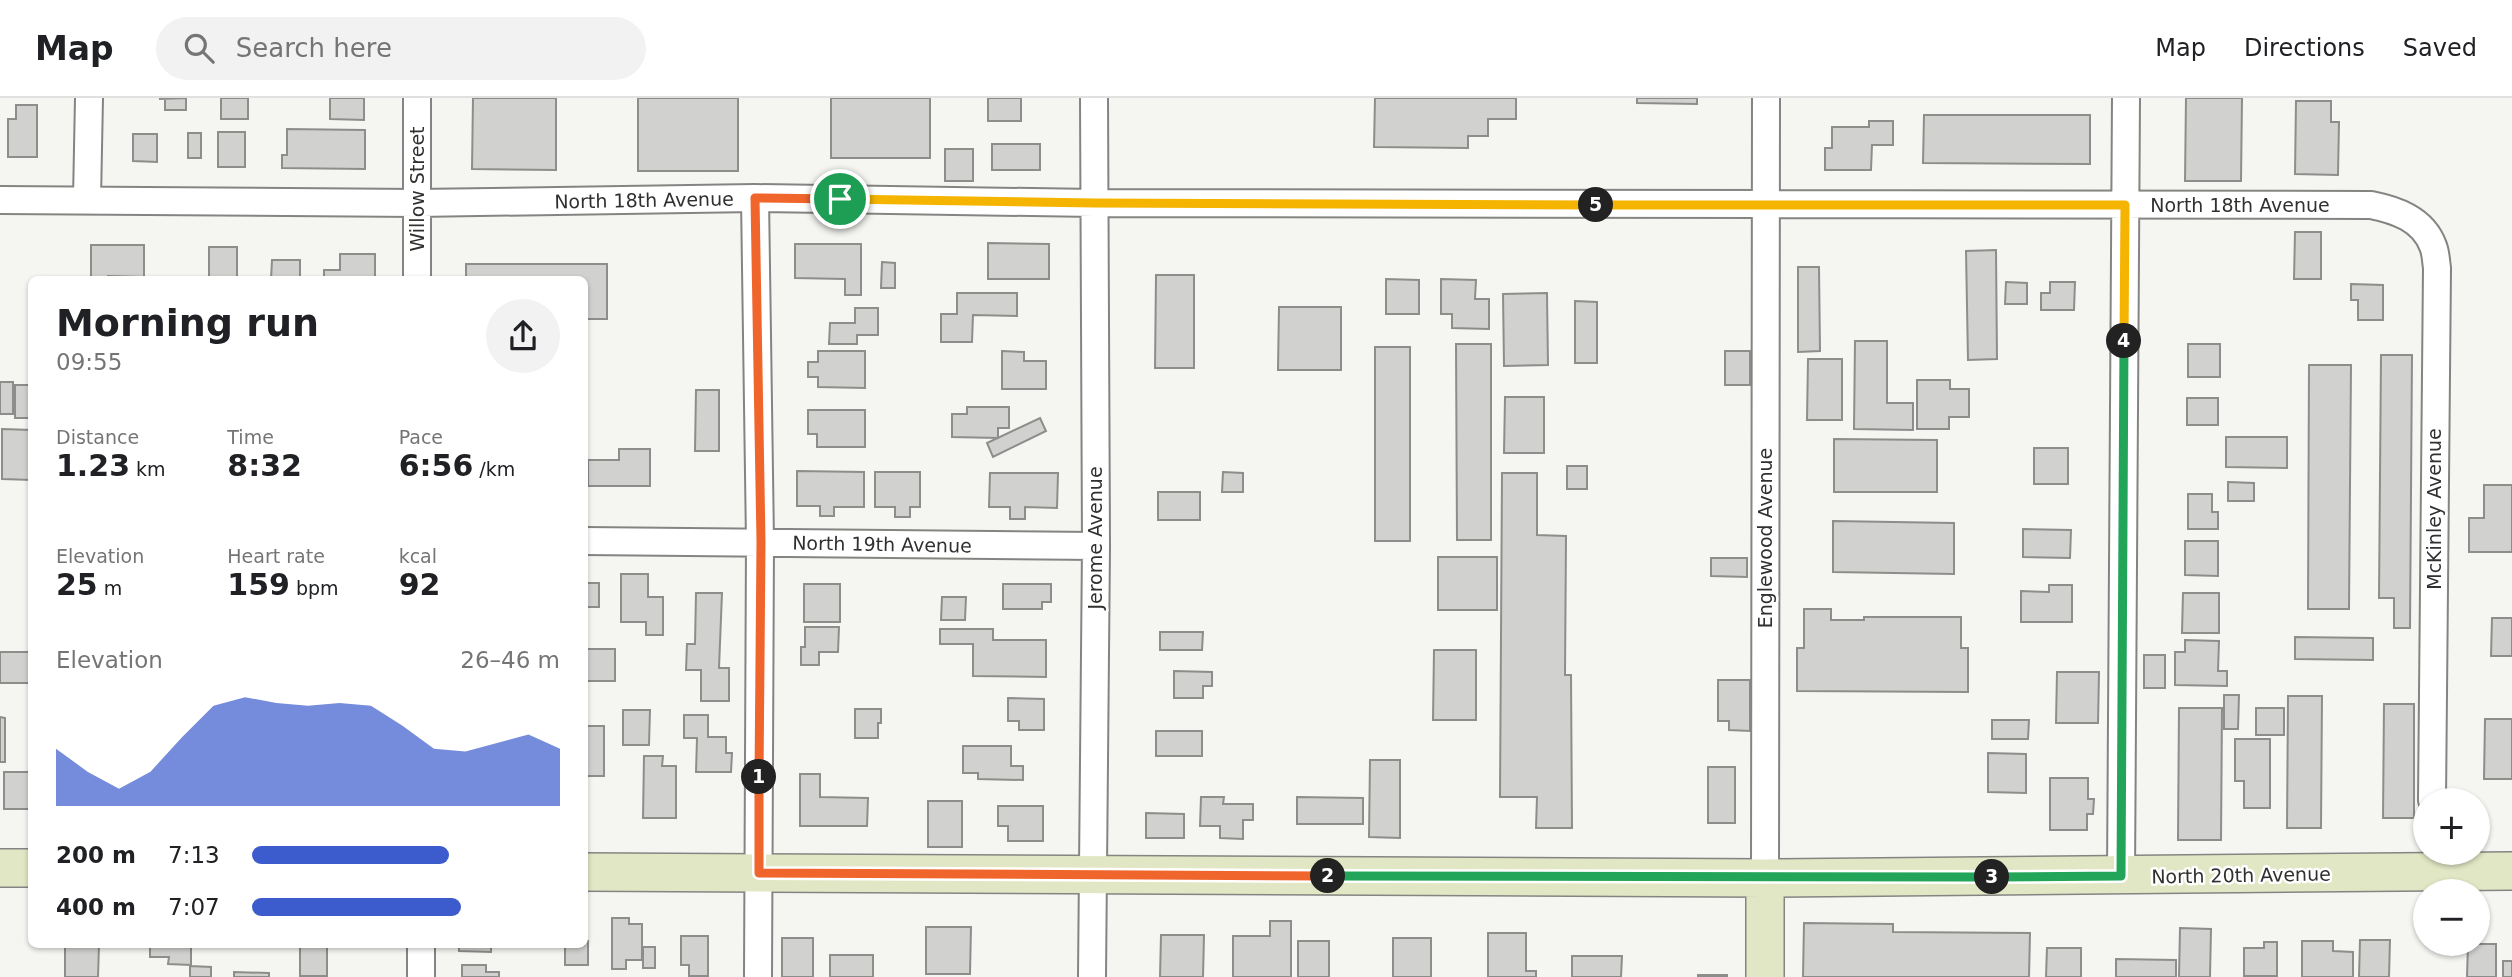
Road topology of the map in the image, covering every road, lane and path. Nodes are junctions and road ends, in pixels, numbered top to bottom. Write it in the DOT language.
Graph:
graph roads {
  1 [pos="89,98"];
  2 [pos="417,98"];
  3 [pos="1094,98"];
  4 [pos="1766,98"];
  5 [pos="2126,98"];
  6 [pos="755,198"];
  7 [pos="87,199"];
  8 [pos="0,200"];
  9 [pos="417,203"];
  10 [pos="1094,203"];
  11 [pos="1766,205"];
  12 [pos="2125,205"];
  13 [pos="2417,223"];
  14 [pos="417,276"];
  15 [pos="588,541"];
  16 [pos="761,542"];
  17 [pos="1096,546"];
  18 [pos="2432,788"];
  19 [pos="2413,863"];
  20 [pos="2458,865"];
  21 [pos="0,867"];
  22 [pos="28,868"];
  23 [pos="2512,871"];
  24 [pos="588,872"];
  25 [pos="759,873"];
  26 [pos="1093,876"];
  27 [pos="2121,876"];
  28 [pos="1765,878"];
  29 [pos="421,948"];
  30 [pos="421,977"];
  31 [pos="758,977"];
  32 [pos="1092,977"];
  33 [pos="1765,977"];
  1 -- 7 [label="street"];
  2 -- 9 [label="street, Willow Street"];
  3 -- 10 [label="street, Jerome Avenue"];
  4 -- 11 [label="street, Englewood Avenue"];
  5 -- 12 [label="street"];
  6 -- 9 [label="street, North 18th Avenue"];
  6 -- 10 [label="street, North 18th Avenue"];
  6 -- 16 [label="street"];
  7 -- 8 [label="street, North 18th Avenue"];
  7 -- 9 [label="street, North 18th Avenue"];
  9 -- 14 [label="street, Willow Street"];
  10 -- 11 [label="street, North 18th Avenue"];
  10 -- 17 [label="street, Jerome Avenue"];
  11 -- 12 [label="street, North 18th Avenue"];
  11 -- 28 [label="street, Englewood Avenue"];
  12 -- 13 [label="street, North 18th Avenue"];
  12 -- 27 [label="street"];
  13 -- 18 [label="street, McKinley Avenue"];
  15 -- 16 [label="street, North 19th Avenue"];
  16 -- 17 [label="street, North 19th Avenue"];
  16 -- 25 [label="street"];
  17 -- 26 [label="street, Jerome Avenue"];
  19 -- 27 [label="street, North 20th Avenue"];
  20 -- 23 [label="street, North 20th Avenue"];
  21 -- 22 [label="street"];
  24 -- 25 [label="street, North 20th Avenue"];
  25 -- 26 [label="street, North 20th Avenue"];
  25 -- 31 [label="street"];
  26 -- 28 [label="street, North 20th Avenue"];
  26 -- 32 [label="street, Jerome Avenue"];
  27 -- 28 [label="street, North 20th Avenue"];
  28 -- 33 [label="street, Englewood Avenue"];
  29 -- 30 [label="street"];
}
